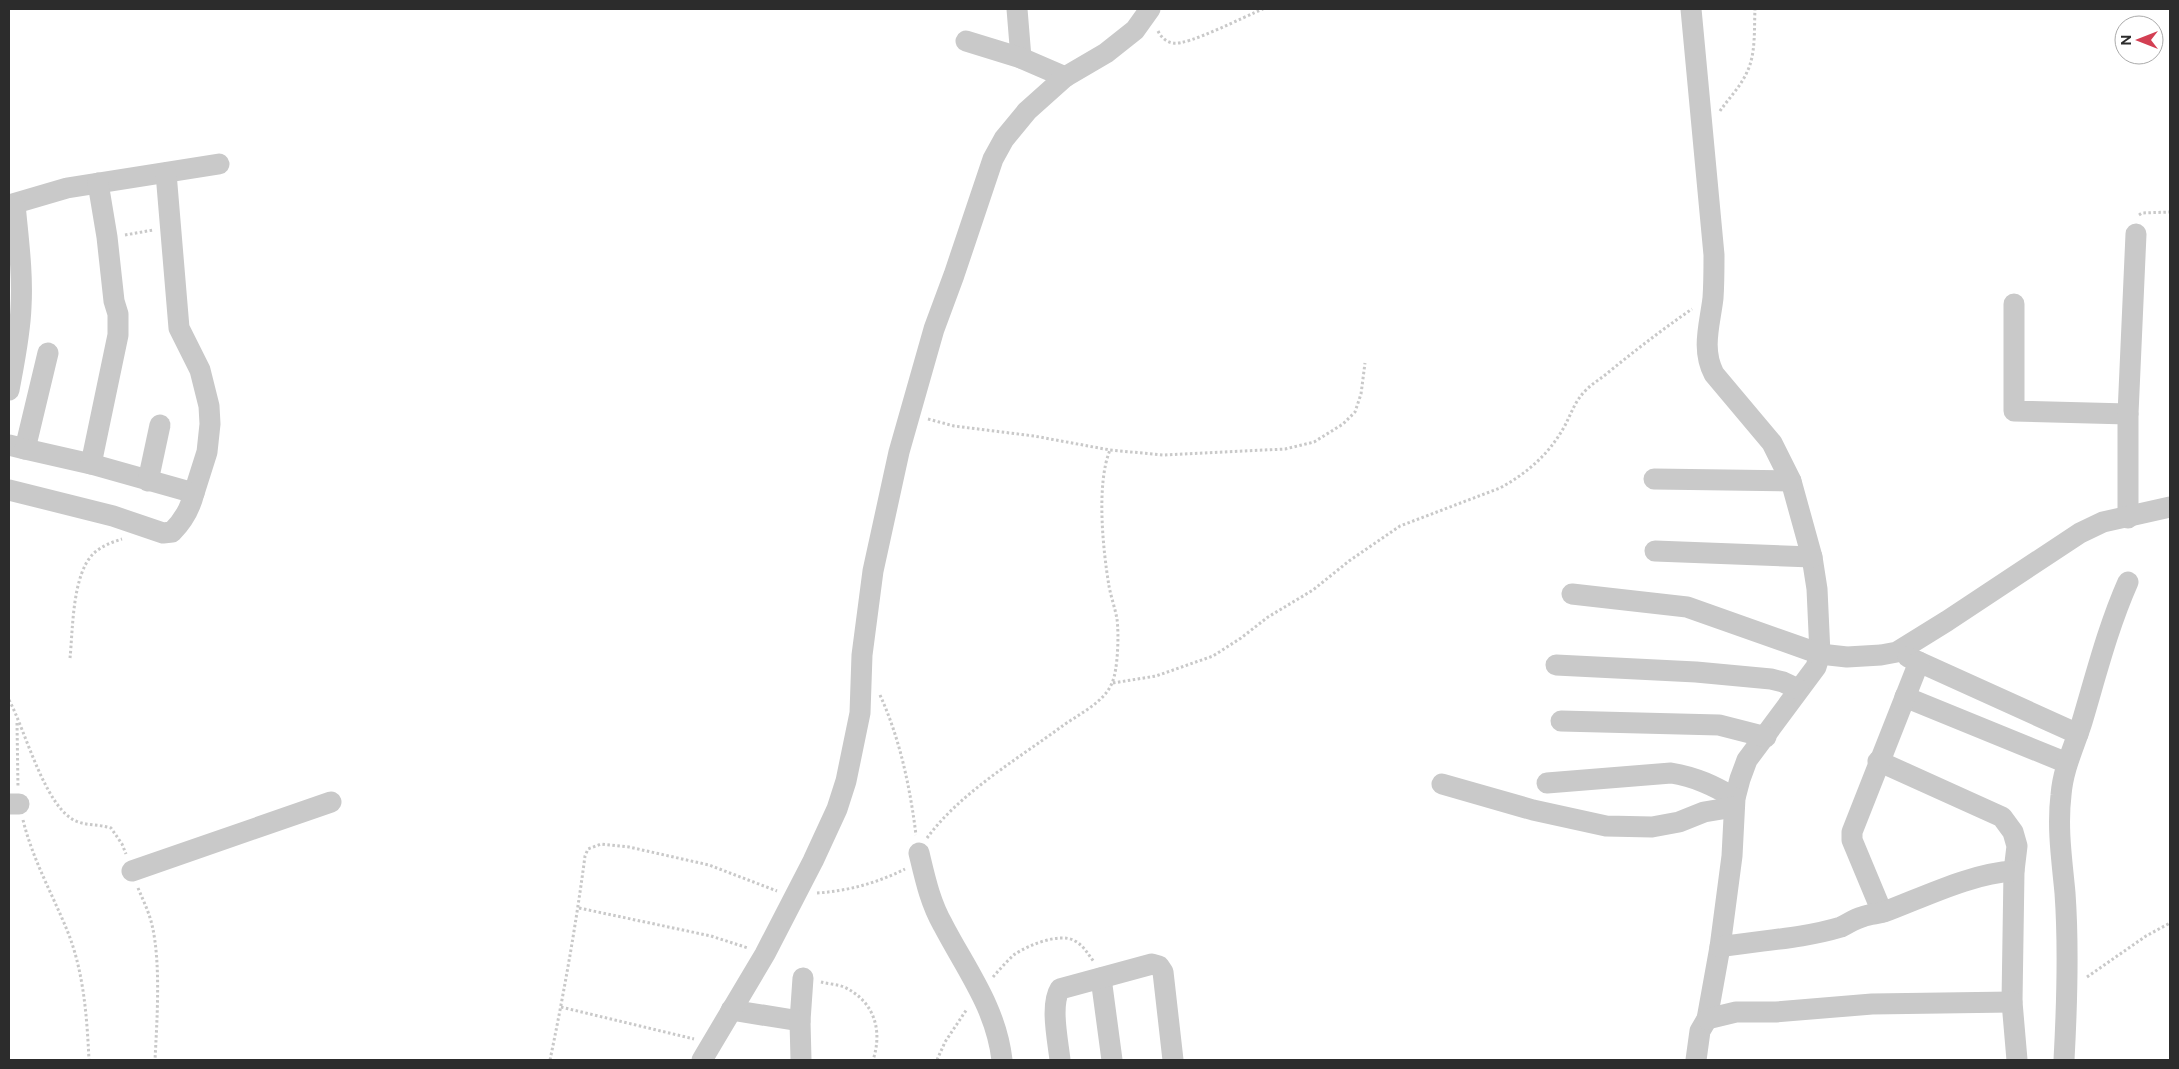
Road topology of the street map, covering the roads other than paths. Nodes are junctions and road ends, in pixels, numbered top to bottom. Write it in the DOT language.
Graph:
graph roads {
  1 [pos="1017,9"];
  2 [pos="1691,9"];
  3 [pos="1149,11"];
  4 [pos="966,41"];
  5 [pos="1021,58"];
  6 [pos="1065,77"];
  7 [pos="219,164"];
  8 [pos="166,173"];
  9 [pos="98,183"];
  10 [pos="12,205"];
  11 [pos="2136,234"];
  12 [pos="2014,304"];
  13 [pos="48,353"];
  14 [pos="9,390"];
  15 [pos="2128,414"];
  16 [pos="160,425"];
  17 [pos="17,447"];
  18 [pos="91,464"];
  19 [pos="1654,478"];
  20 [pos="148,481"];
  21 [pos="1791,481"];
  22 [pos="9,490"];
  23 [pos="194,493"];
  24 [pos="2170,507"];
  25 [pos="2128,518"];
  26 [pos="1655,551"];
  27 [pos="1812,557"];
  28 [pos="2128,582"];
  29 [pos="1572,594"];
  30 [pos="1896,652"];
  31 [pos="1820,654"];
  32 [pos="1919,662"];
  33 [pos="1556,665"];
  34 [pos="1798,690"];
  35 [pos="1905,696"];
  36 [pos="1561,721"];
  37 [pos="2078,734"];
  38 [pos="1766,737"];
  39 [pos="1878,762"];
  40 [pos="2066,763"];
  41 [pos="1547,783"];
  42 [pos="1442,784"];
  43 [pos="331,802"];
  44 [pos="1735,803"];
  45 [pos="919,853"];
  46 [pos="132,871"];
  47 [pos="2014,871"];
  48 [pos="1882,912"];
  49 [pos="1720,947"];
  50 [pos="803,978"];
  51 [pos="1101,978"];
  52 [pos="2012,1002"];
  53 [pos="731,1010"];
  54 [pos="1707,1019"];
  55 [pos="800,1021"];
  56 [pos="707,1052"];
  57 [pos="801,1060"];
  58 [pos="1002,1060"];
  59 [pos="1060,1060"];
  60 [pos="1112,1060"];
  61 [pos="1174,1060"];
  62 [pos="1696,1060"];
  63 [pos="2017,1060"];
  64 [pos="2064,1060"];
  1 -- 5 [label="street"];
  2 -- 21 [label="street"];
  3 -- 6 [label="street"];
  4 -- 5 [label="street"];
  5 -- 6 [label="street"];
  6 -- 53 [label="street"];
  7 -- 8 [label="street"];
  8 -- 9 [label="street"];
  8 -- 23 [label="street"];
  9 -- 10 [label="street"];
  9 -- 18 [label="street"];
  10 -- 14 [label="street"];
  11 -- 15 [label="street"];
  12 -- 15 [label="street"];
  13 -- 17 [label="street"];
  15 -- 25 [label="street"];
  16 -- 20 [label="street"];
  17 -- 18 [label="street"];
  18 -- 20 [label="street"];
  19 -- 21 [label="street"];
  20 -- 23 [label="street"];
  21 -- 27 [label="street"];
  22 -- 23 [label="street"];
  24 -- 25 [label="street"];
  25 -- 30 [label="street"];
  26 -- 27 [label="street"];
  27 -- 31 [label="street"];
  28 -- 37 [label="street"];
  29 -- 31 [label="street"];
  30 -- 31 [label="street"];
  30 -- 32 [label="street"];
  31 -- 34 [label="street"];
  32 -- 35 [label="street"];
  32 -- 37 [label="street"];
  33 -- 34 [label="street"];
  34 -- 38 [label="street"];
  35 -- 39 [label="street"];
  35 -- 40 [label="street"];
  36 -- 38 [label="street"];
  37 -- 40 [label="street"];
  38 -- 44 [label="street"];
  39 -- 47 [label="street"];
  39 -- 48 [label="street"];
  40 -- 64 [label="street"];
  41 -- 44 [label="street"];
  42 -- 44 [label="street"];
  43 -- 46 [label="street"];
  44 -- 49 [label="street"];
  45 -- 58 [label="street"];
  47 -- 48 [label="street"];
  47 -- 52 [label="street"];
  48 -- 49 [label="street"];
  49 -- 54 [label="street"];
  50 -- 55 [label="street"];
  51 -- 59 [label="street"];
  51 -- 60 [label="street"];
  51 -- 61 [label="street"];
  52 -- 54 [label="street"];
  52 -- 63 [label="street"];
  53 -- 55 [label="street"];
  53 -- 56 [label="street"];
  54 -- 62 [label="street"];
  55 -- 57 [label="street"];
}
